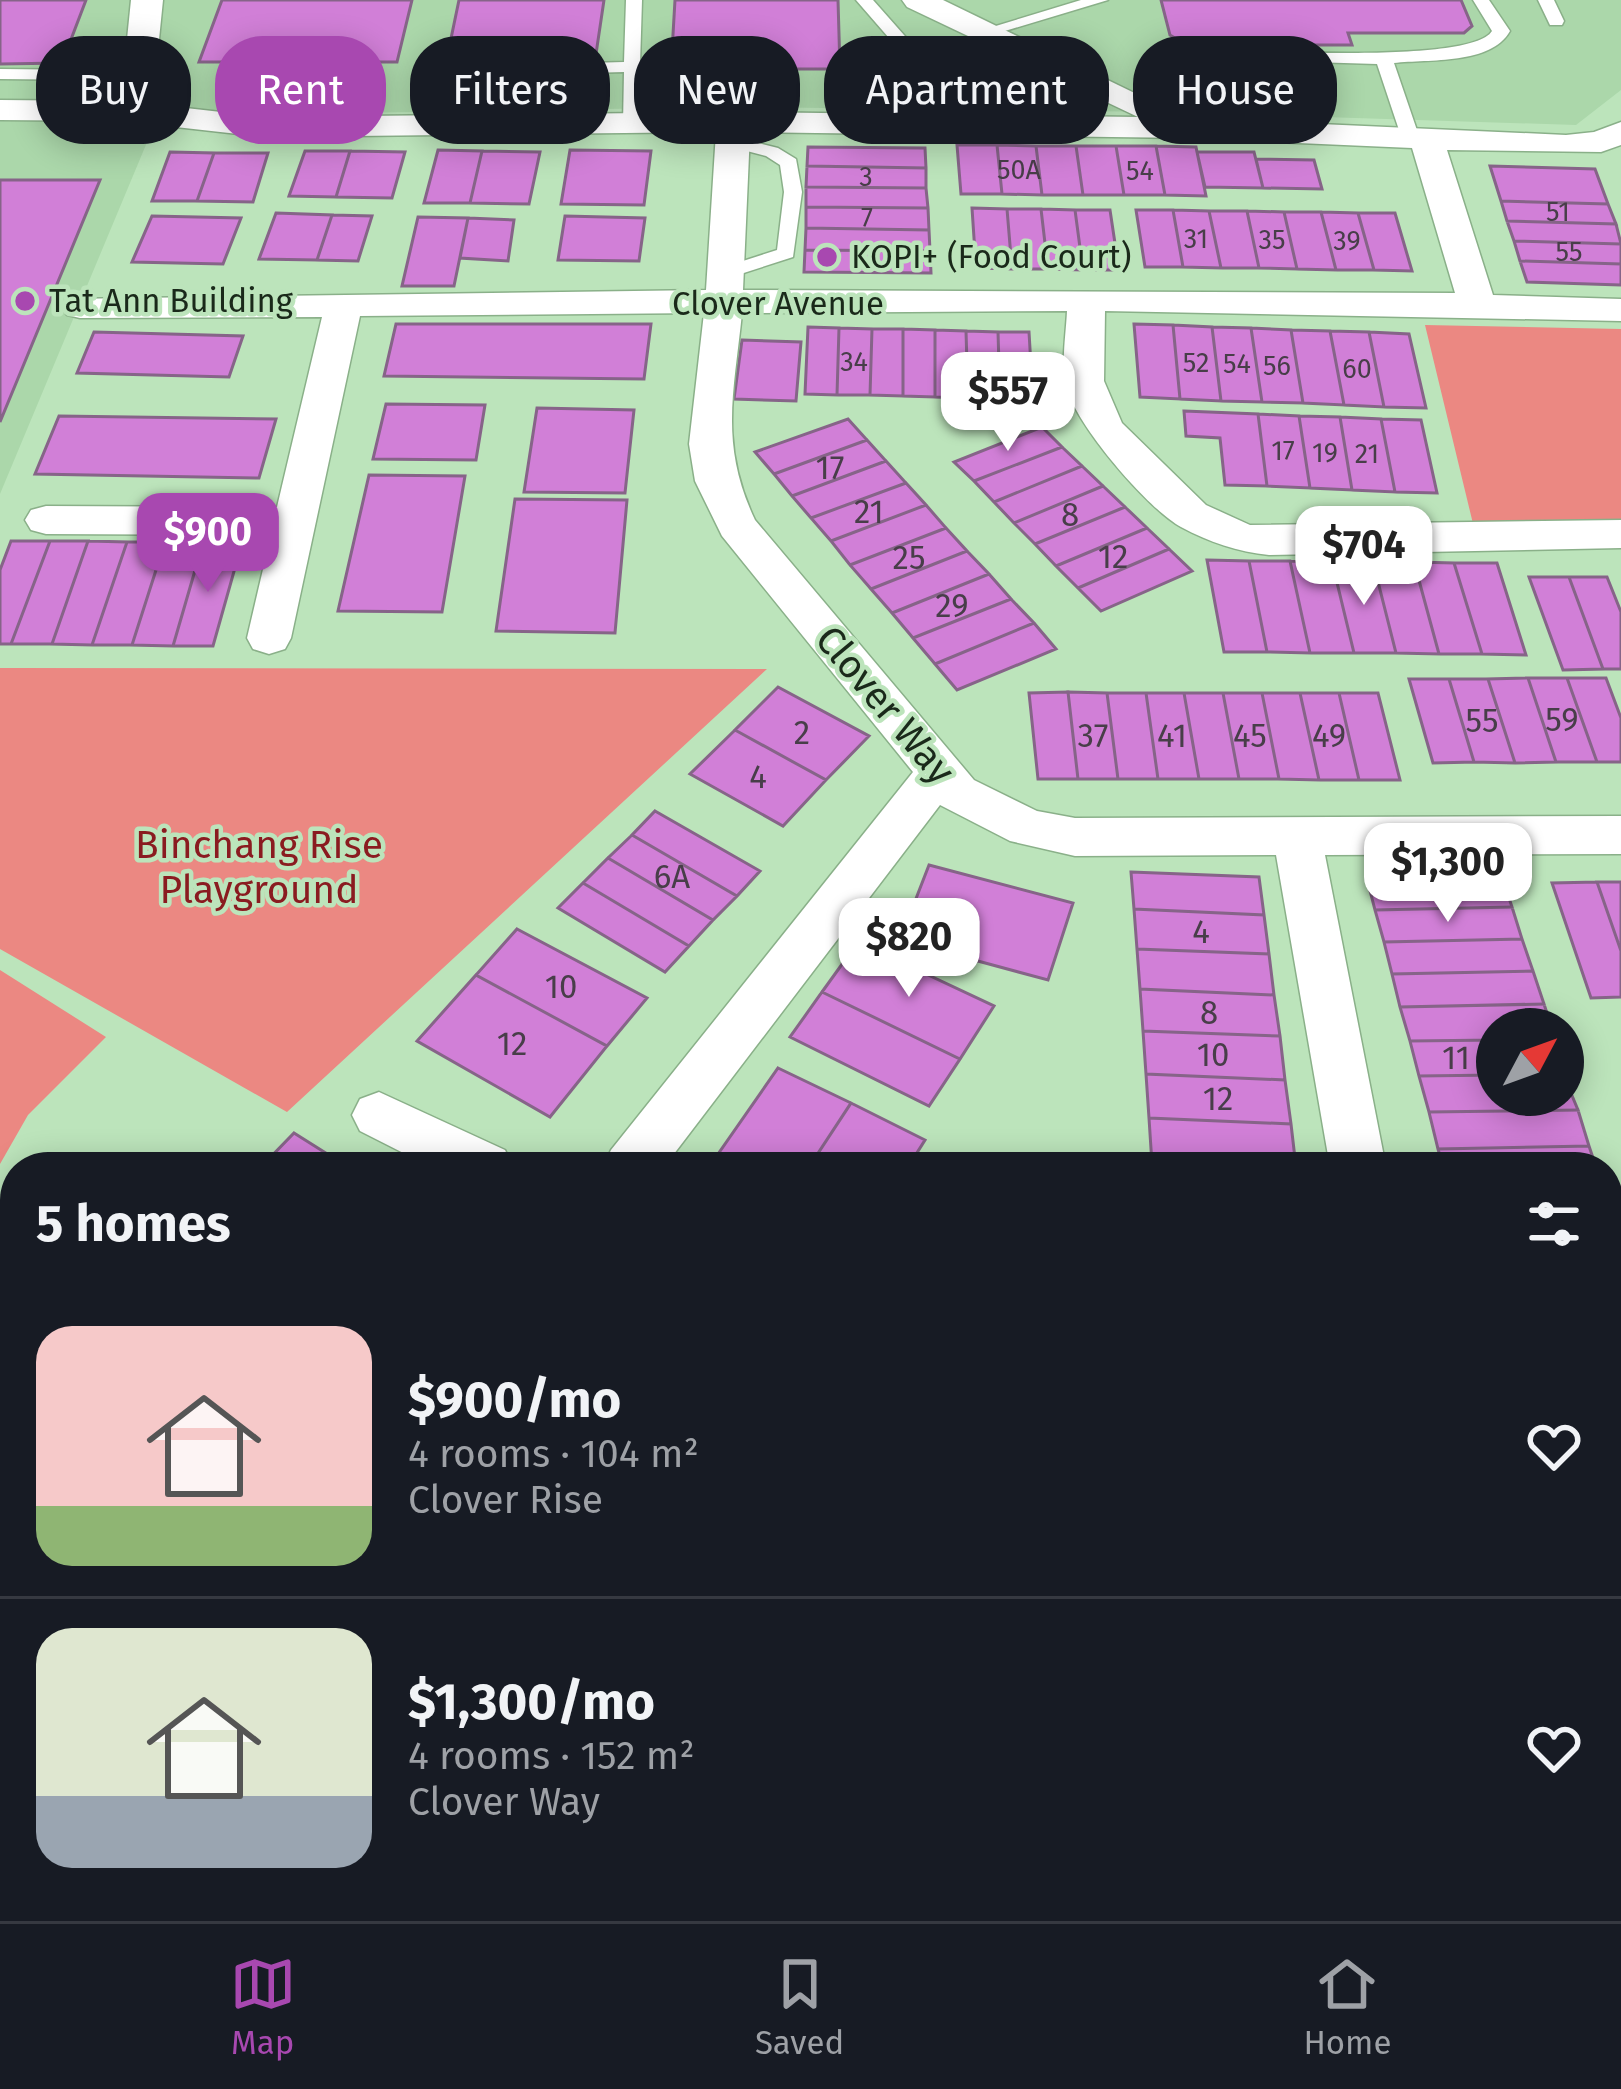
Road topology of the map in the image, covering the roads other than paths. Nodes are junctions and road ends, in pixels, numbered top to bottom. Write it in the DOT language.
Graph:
graph roads {
  1 [pos="147,0"];
  2 [pos="634,0"];
  3 [pos="863,0"];
  4 [pos="918,0"];
  5 [pos="1100,0"];
  6 [pos="1481,0"];
  7 [pos="1546,0"];
  8 [pos="1556,21"];
  9 [pos="985,32"];
  10 [pos="143,36"];
  11 [pos="896,36"];
  12 [pos="1337,58"];
  13 [pos="1384,59"];
  14 [pos="629,67"];
  15 [pos="610,68"];
  16 [pos="0,74"];
  17 [pos="36,74"];
  18 [pos="1133,102"];
  19 [pos="0,110"];
  20 [pos="36,110"];
  21 [pos="191,119"];
  22 [pos="610,124"];
  23 [pos="632,124"];
  24 [pos="410,126"];
  25 [pos="1621,132"];
  26 [pos="1337,136"];
  27 [pos="1419,140"];
  28 [pos="732,144"];
  29 [pos="758,144"];
  30 [pos="724,288"];
  31 [pos="1086,303"];
  32 [pos="1477,304"];
  33 [pos="80,307"];
  34 [pos="343,307"];
  35 [pos="1621,310"];
  36 [pos="46,520"];
  37 [pos="295,521"];
  38 [pos="1621,534"];
  39 [pos="269,638"];
  40 [pos="938,773"];
  41 [pos="1621,835"];
  42 [pos="1298,839"];
  43 [pos="379,1115"];
  44 [pos="454,1152"];
  45 [pos="643,1152"];
  46 [pos="1355,1152"];
  1 -- 10 [label="street"];
  2 -- 14 [label="lane"];
  3 -- 11 [label="lane"];
  4 -- 9 [label="street"];
  5 -- 9 [label="lane"];
  6 -- 13 [label="lane"];
  7 -- 8 [label="lane"];
  9 -- 18 [label="street"];
  12 -- 13 [label="lane"];
  13 -- 27 [label="lane"];
  14 -- 15 [label="lane"];
  14 -- 23 [label="lane"];
  16 -- 17 [label="lane"];
  19 -- 20 [label="street"];
  21 -- 24 [label="street"];
  22 -- 23 [label="street"];
  25 -- 27 [label="street"];
  26 -- 27 [label="street"];
  27 -- 32 [label="street"];
  28 -- 30 [label="street, Clover Way"];
  29 -- 30 [label="lane"];
  30 -- 31 [label="street, Clover Avenue"];
  30 -- 34 [label="street, Clover Avenue"];
  30 -- 40 [label="street, Clover Way"];
  31 -- 32 [label="street, Clover Avenue"];
  31 -- 38 [label="street"];
  32 -- 35 [label="street, Clover Avenue"];
  33 -- 34 [label="street, Clover Avenue"];
  34 -- 37 [label="street"];
  36 -- 37 [label="street"];
  37 -- 39 [label="street"];
  40 -- 42 [label="street, Clover Way"];
  40 -- 45 [label="street"];
  41 -- 42 [label="street, Clover Way"];
  42 -- 46 [label="street"];
  43 -- 44 [label="street"];
}
